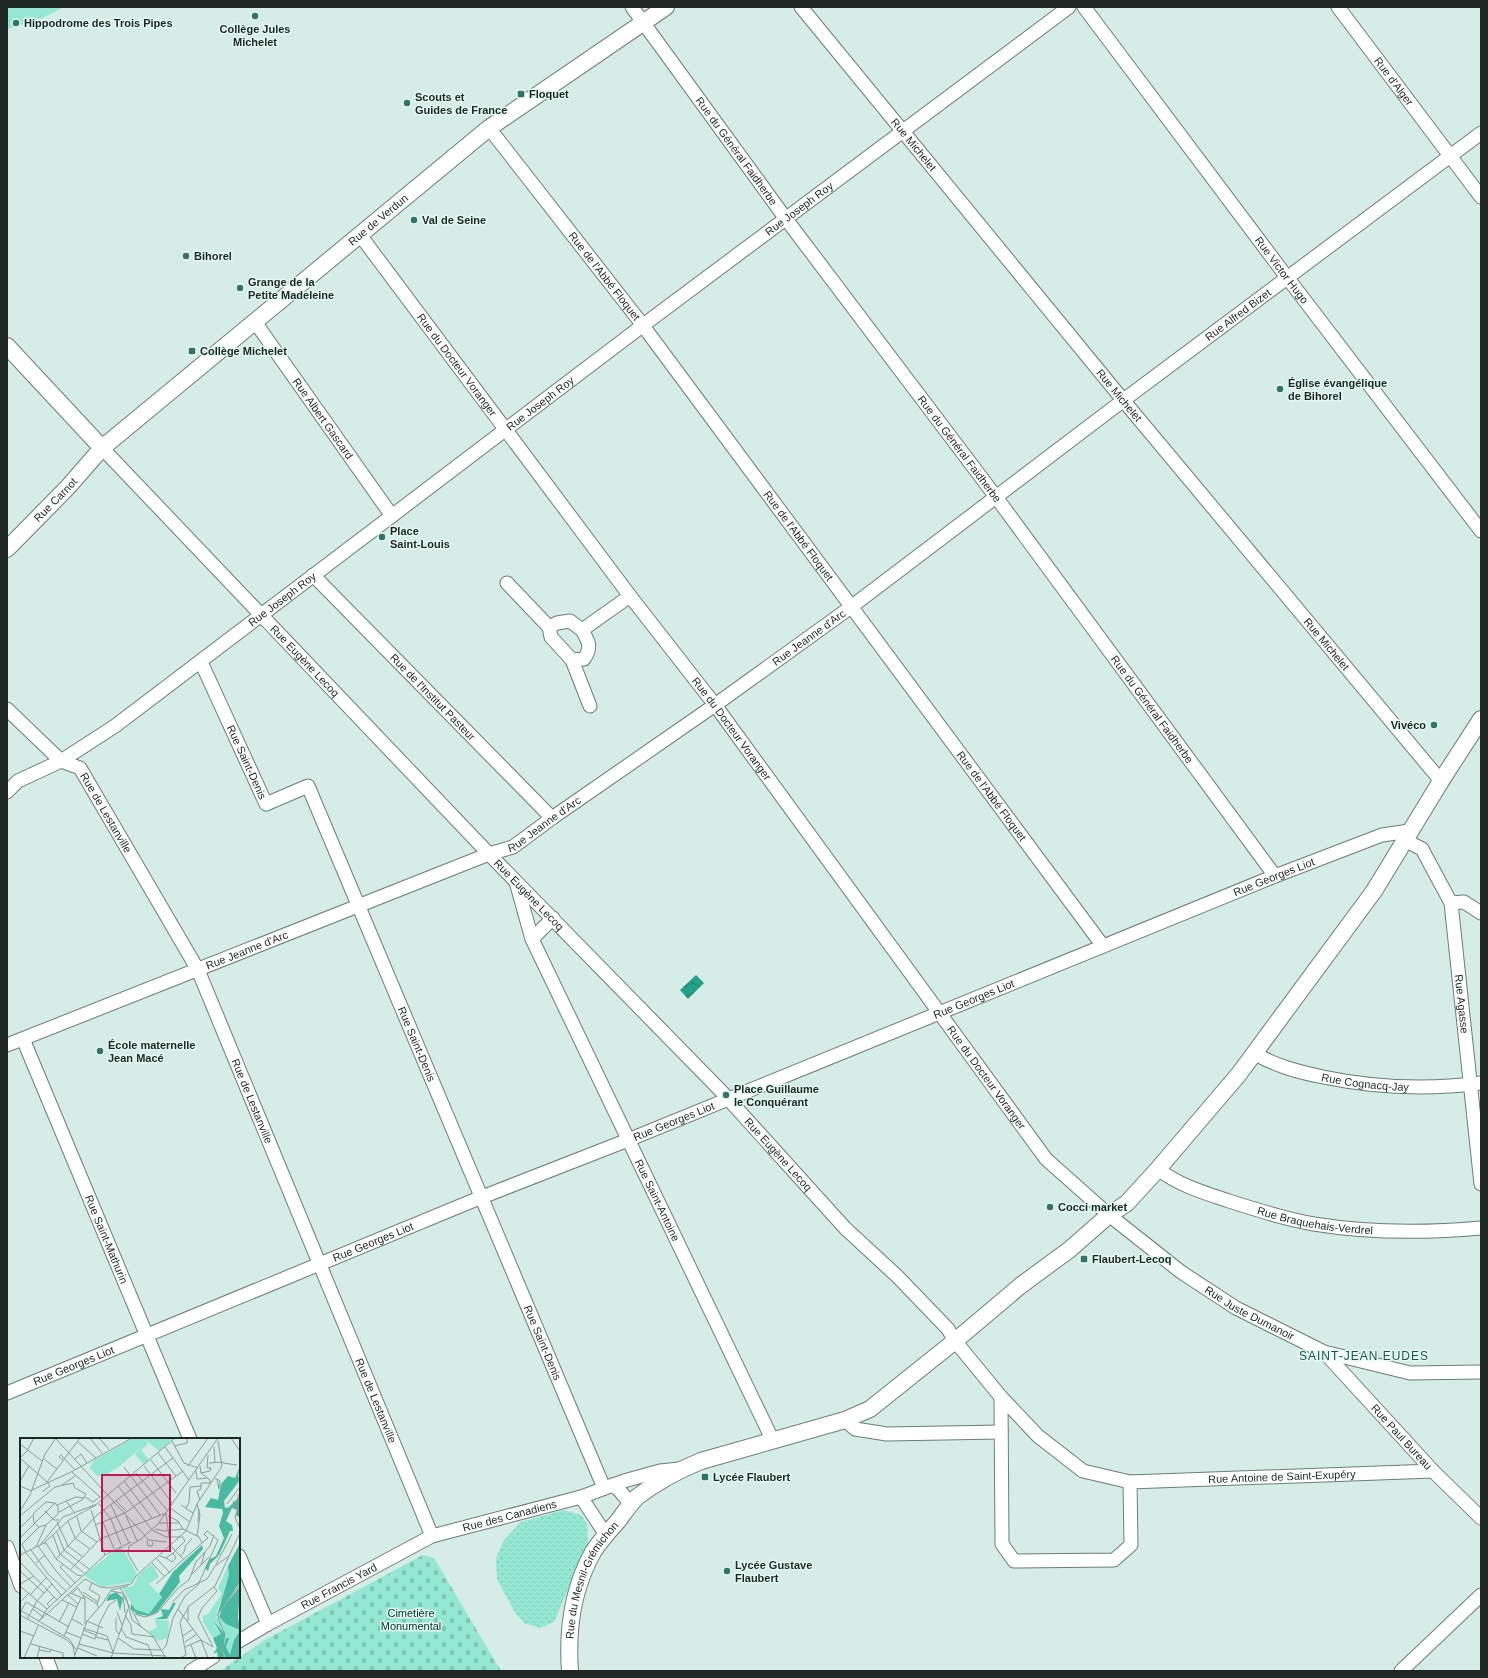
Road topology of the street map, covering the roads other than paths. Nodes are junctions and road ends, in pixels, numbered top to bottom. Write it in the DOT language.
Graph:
graph roads {
  1 [pos="632,7"];
  2 [pos="666,7"];
  3 [pos="801,7"];
  4 [pos="1069,7"];
  5 [pos="1084,7"];
  6 [pos="1338,7"];
  7 [pos="644,22"];
  8 [pos="489,128"];
  9 [pos="903,132"];
  10 [pos="1481,133"];
  11 [pos="1451,155"];
  12 [pos="1481,197"];
  13 [pos="786,219"];
  14 [pos="360,235"];
  15 [pos="1287,278"];
  16 [pos="255,322"];
  17 [pos="642,326"];
  18 [pos="7,346"];
  19 [pos="1123,400"];
  20 [pos="506,429"];
  21 [pos="102,448"];
  22 [pos="996,497"];
  23 [pos="392,516"];
  24 [pos="1481,532"];
  25 [pos="7,549"];
  26 [pos="313,575"];
  27 [pos="507,583"];
  28 [pos="630,596"];
  29 [pos="851,607"];
  30 [pos="261,614"];
  31 [pos="549,627"];
  32 [pos="582,630"];
  33 [pos="572,660"];
  34 [pos="201,662"];
  35 [pos="715,705"];
  36 [pos="590,706"];
  37 [pos="7,709"];
  38 [pos="1480,723"];
  39 [pos="61,761"];
  40 [pos="1440,781"];
  41 [pos="7,792"];
  42 [pos="552,818"];
  43 [pos="1408,836"];
  44 [pos="489,854"];
  45 [pos="1275,876"];
  46 [pos="516,881"];
  47 [pos="1451,903"];
  48 [pos="360,906"];
  49 [pos="1481,913"];
  50 [pos="553,918"];
  51 [pos="532,939"];
  52 [pos="1103,946"];
  53 [pos="198,970"];
  54 [pos="940,1012"];
  55 [pos="23,1039"];
  56 [pos="7,1045"];
  57 [pos="1254,1053"];
  58 [pos="1475,1084"];
  59 [pos="728,1098"];
  60 [pos="628,1140"];
  61 [pos="1158,1169"];
  62 [pos="1481,1184"];
  63 [pos="482,1198"];
  64 [pos="1109,1215"];
  65 [pos="1481,1228"];
  66 [pos="318,1264"];
  67 [pos="146,1335"];
  68 [pos="955,1341"];
  69 [pos="1324,1352"];
  70 [pos="1481,1372"];
  71 [pos="7,1393"];
  72 [pos="1001,1397"];
  73 [pos="845,1420"];
  74 [pos="1001,1432"];
  75 [pos="190,1438"];
  76 [pos="773,1441"];
  77 [pos="681,1469"];
  78 [pos="1433,1471"];
  79 [pos="1130,1482"];
  80 [pos="608,1487"];
  81 [pos="581,1497"];
  82 [pos="634,1501"];
  83 [pos="1481,1518"];
  84 [pos="436,1535"];
  85 [pos="606,1535"];
  86 [pos="7,1547"];
  87 [pos="240,1558"];
  88 [pos="20,1583"];
  89 [pos="1481,1595"];
  90 [pos="268,1624"];
  91 [pos="240,1640"];
  92 [pos="46,1658"];
  93 [pos="211,1658"];
  94 [pos="51,1671"];
  95 [pos="191,1671"];
  96 [pos="570,1671"];
  97 [pos="1401,1671"];
  1 -- 7 [label="street, Rue du Général Faidherbe"];
  2 -- 7 [label="street, Rue de Verdun"];
  3 -- 9 [label="street, Rue Michelet"];
  4 -- 9 [label="street, Rue Joseph Roy"];
  5 -- 15 [label="street, Rue Victor Hugo"];
  6 -- 11 [label="street, Rue d'Alger"];
  7 -- 8 [label="street, Rue de Verdun"];
  7 -- 13 [label="street, Rue du Général Faidherbe"];
  8 -- 14 [label="street, Rue de Verdun"];
  8 -- 17 [label="street, Rue de l'Abbé Floquet"];
  9 -- 13 [label="street, Rue Joseph Roy"];
  9 -- 19 [label="street, Rue Michelet"];
  10 -- 11 [label="street, Rue Alfred Bizet"];
  11 -- 12 [label="street, Rue d'Alger"];
  11 -- 15 [label="street, Rue Alfred Bizet"];
  13 -- 17 [label="street, Rue Joseph Roy"];
  13 -- 22 [label="street, Rue du Général Faidherbe"];
  14 -- 16 [label="street, Rue de Verdun"];
  14 -- 20 [label="street, Rue du Docteur Voranger"];
  15 -- 19 [label="street, Rue Alfred Bizet"];
  15 -- 24 [label="street, Rue Victor Hugo"];
  16 -- 21 [label="street, Rue de Verdun"];
  16 -- 23 [label="street, Rue Albert Gascard"];
  17 -- 20 [label="street, Rue Joseph Roy"];
  17 -- 29 [label="street, Rue de l'Abbé Floquet"];
  18 -- 21 [label="street"];
  19 -- 22 [label="street, Rue Alfred Bizet"];
  19 -- 40 [label="street, Rue Michelet"];
  20 -- 23 [label="street, Rue Joseph Roy"];
  20 -- 28 [label="street, Rue du Docteur Voranger"];
  21 -- 25 [label="street, Rue Carnot"];
  21 -- 30 [label="street, Rue Eugène Lecoq"];
  22 -- 29 [label="street, Rue Jeanne d'Arc"];
  22 -- 45 [label="street, Rue du Général Faidherbe"];
  23 -- 26 [label="street, Rue Joseph Roy"];
  26 -- 30 [label="street, Rue Joseph Roy"];
  26 -- 42 [label="street, Rue de l'Institut Pasteur"];
  27 -- 31 [label="street"];
  28 -- 32 [label="street"];
  28 -- 35 [label="street, Rue du Docteur Voranger"];
  29 -- 35 [label="street, Rue Jeanne d'Arc"];
  29 -- 52 [label="street, Rue de l'Abbé Floquet"];
  30 -- 34 [label="street, Rue Joseph Roy"];
  30 -- 44 [label="street, Rue Eugène Lecoq"];
  31 -- 32 [label="street"];
  31 -- 33 [label="street"];
  32 -- 33 [label="street"];
  33 -- 36 [label="street"];
  34 -- 39 [label="street, Rue Joseph Roy"];
  34 -- 48 [label="street, Rue Saint-Denis"];
  35 -- 42 [label="street, Rue Jeanne d'Arc"];
  35 -- 54 [label="street, Rue du Docteur Voranger"];
  37 -- 39 [label="street, Rue de Lestanville"];
  38 -- 40 [label="street, Rue du Mesnil-Grémichon"];
  39 -- 41 [label="street, Rue Joseph Roy"];
  39 -- 53 [label="street, Rue de Lestanville"];
  40 -- 43 [label="street, Rue du Mesnil-Grémichon"];
  42 -- 44 [label="street, Rue Jeanne d'Arc"];
  43 -- 45 [label="street, Rue Georges Liot"];
  43 -- 47 [label="street, Rue Agasse"];
  43 -- 57 [label="street, Rue du Mesnil-Grémichon"];
  44 -- 46 [label="street, Rue Eugène Lecoq"];
  44 -- 48 [label="street, Rue Jeanne d'Arc"];
  45 -- 52 [label="street, Rue Georges Liot"];
  46 -- 50 [label="street, Rue Eugène Lecoq"];
  46 -- 51 [label="street, Rue Saint-Antoine"];
  47 -- 49 [label="street"];
  47 -- 58 [label="street, Rue Agasse"];
  48 -- 53 [label="street, Rue Jeanne d'Arc"];
  48 -- 63 [label="street, Rue Saint-Denis"];
  50 -- 51 [label="street"];
  50 -- 59 [label="street, Rue Eugène Lecoq"];
  51 -- 60 [label="street, Rue Saint-Antoine"];
  52 -- 54 [label="street, Rue Georges Liot"];
  53 -- 55 [label="street, Rue Jeanne d'Arc"];
  53 -- 66 [label="street, Rue de Lestanville"];
  54 -- 59 [label="street, Rue Georges Liot"];
  54 -- 64 [label="street, Rue du Docteur Voranger"];
  55 -- 56 [label="street, Rue Jeanne d'Arc"];
  55 -- 67 [label="street, Rue Saint-Mathurin"];
  57 -- 58 [label="street, Rue Cognacq-Jay"];
  57 -- 61 [label="street, Rue du Mesnil-Grémichon"];
  58 -- 62 [label="street, Rue Agasse"];
  59 -- 60 [label="street, Rue Georges Liot"];
  59 -- 68 [label="street, Rue Eugène Lecoq"];
  60 -- 63 [label="street, Rue Georges Liot"];
  60 -- 76 [label="street, Rue Saint-Antoine"];
  61 -- 64 [label="street, Rue du Mesnil-Grémichon"];
  61 -- 65 [label="street, Rue Braquehais-Verdrel"];
  63 -- 66 [label="street, Rue Georges Liot"];
  63 -- 80 [label="street, Rue Saint-Denis"];
  64 -- 68 [label="street, Rue du Mesnil-Grémichon"];
  64 -- 69 [label="street, Rue Juste Dumanoir"];
  66 -- 67 [label="street, Rue Georges Liot"];
  66 -- 84 [label="street, Rue de Lestanville"];
  67 -- 71 [label="street, Rue Georges Liot"];
  67 -- 75 [label="street, Rue Saint-Mathurin"];
  68 -- 72 [label="street, Rue Antoine de Saint-Exupéry"];
  68 -- 73 [label="street, Rue du Mesnil-Grémichon"];
  69 -- 70 [label="street, Rue Juste Dumanoir"];
  69 -- 78 [label="street, Rue Paul Bureau"];
  72 -- 74 [label="street"];
  72 -- 79 [label="street, Rue Antoine de Saint-Exupéry"];
  73 -- 74 [label="street"];
  73 -- 76 [label="street, Rue du Mesnil-Grémichon"];
  74 -- 79 [label="street"];
  76 -- 77 [label="street, Rue du Mesnil-Grémichon"];
  77 -- 80 [label="street, Rue des Canadiens"];
  77 -- 82 [label="street, Rue du Mesnil-Grémichon"];
  78 -- 79 [label="street, Rue Antoine de Saint-Exupéry"];
  78 -- 83 [label="street, Rue Paul Bureau"];
  80 -- 81 [label="street, Rue des Canadiens"];
  80 -- 82 [label="street"];
  81 -- 84 [label="street, Rue des Canadiens"];
  81 -- 85 [label="street"];
  82 -- 85 [label="street, Rue du Mesnil-Grémichon"];
  84 -- 90 [label="street, Rue Francis Yard"];
  85 -- 96 [label="street, Rue du Mesnil-Grémichon"];
  86 -- 88 [label="street"];
  87 -- 90 [label="street"];
  89 -- 97 [label="street"];
  90 -- 91 [label="street, Rue Francis Yard"];
  92 -- 94 [label="street"];
  93 -- 95 [label="street"];
}
